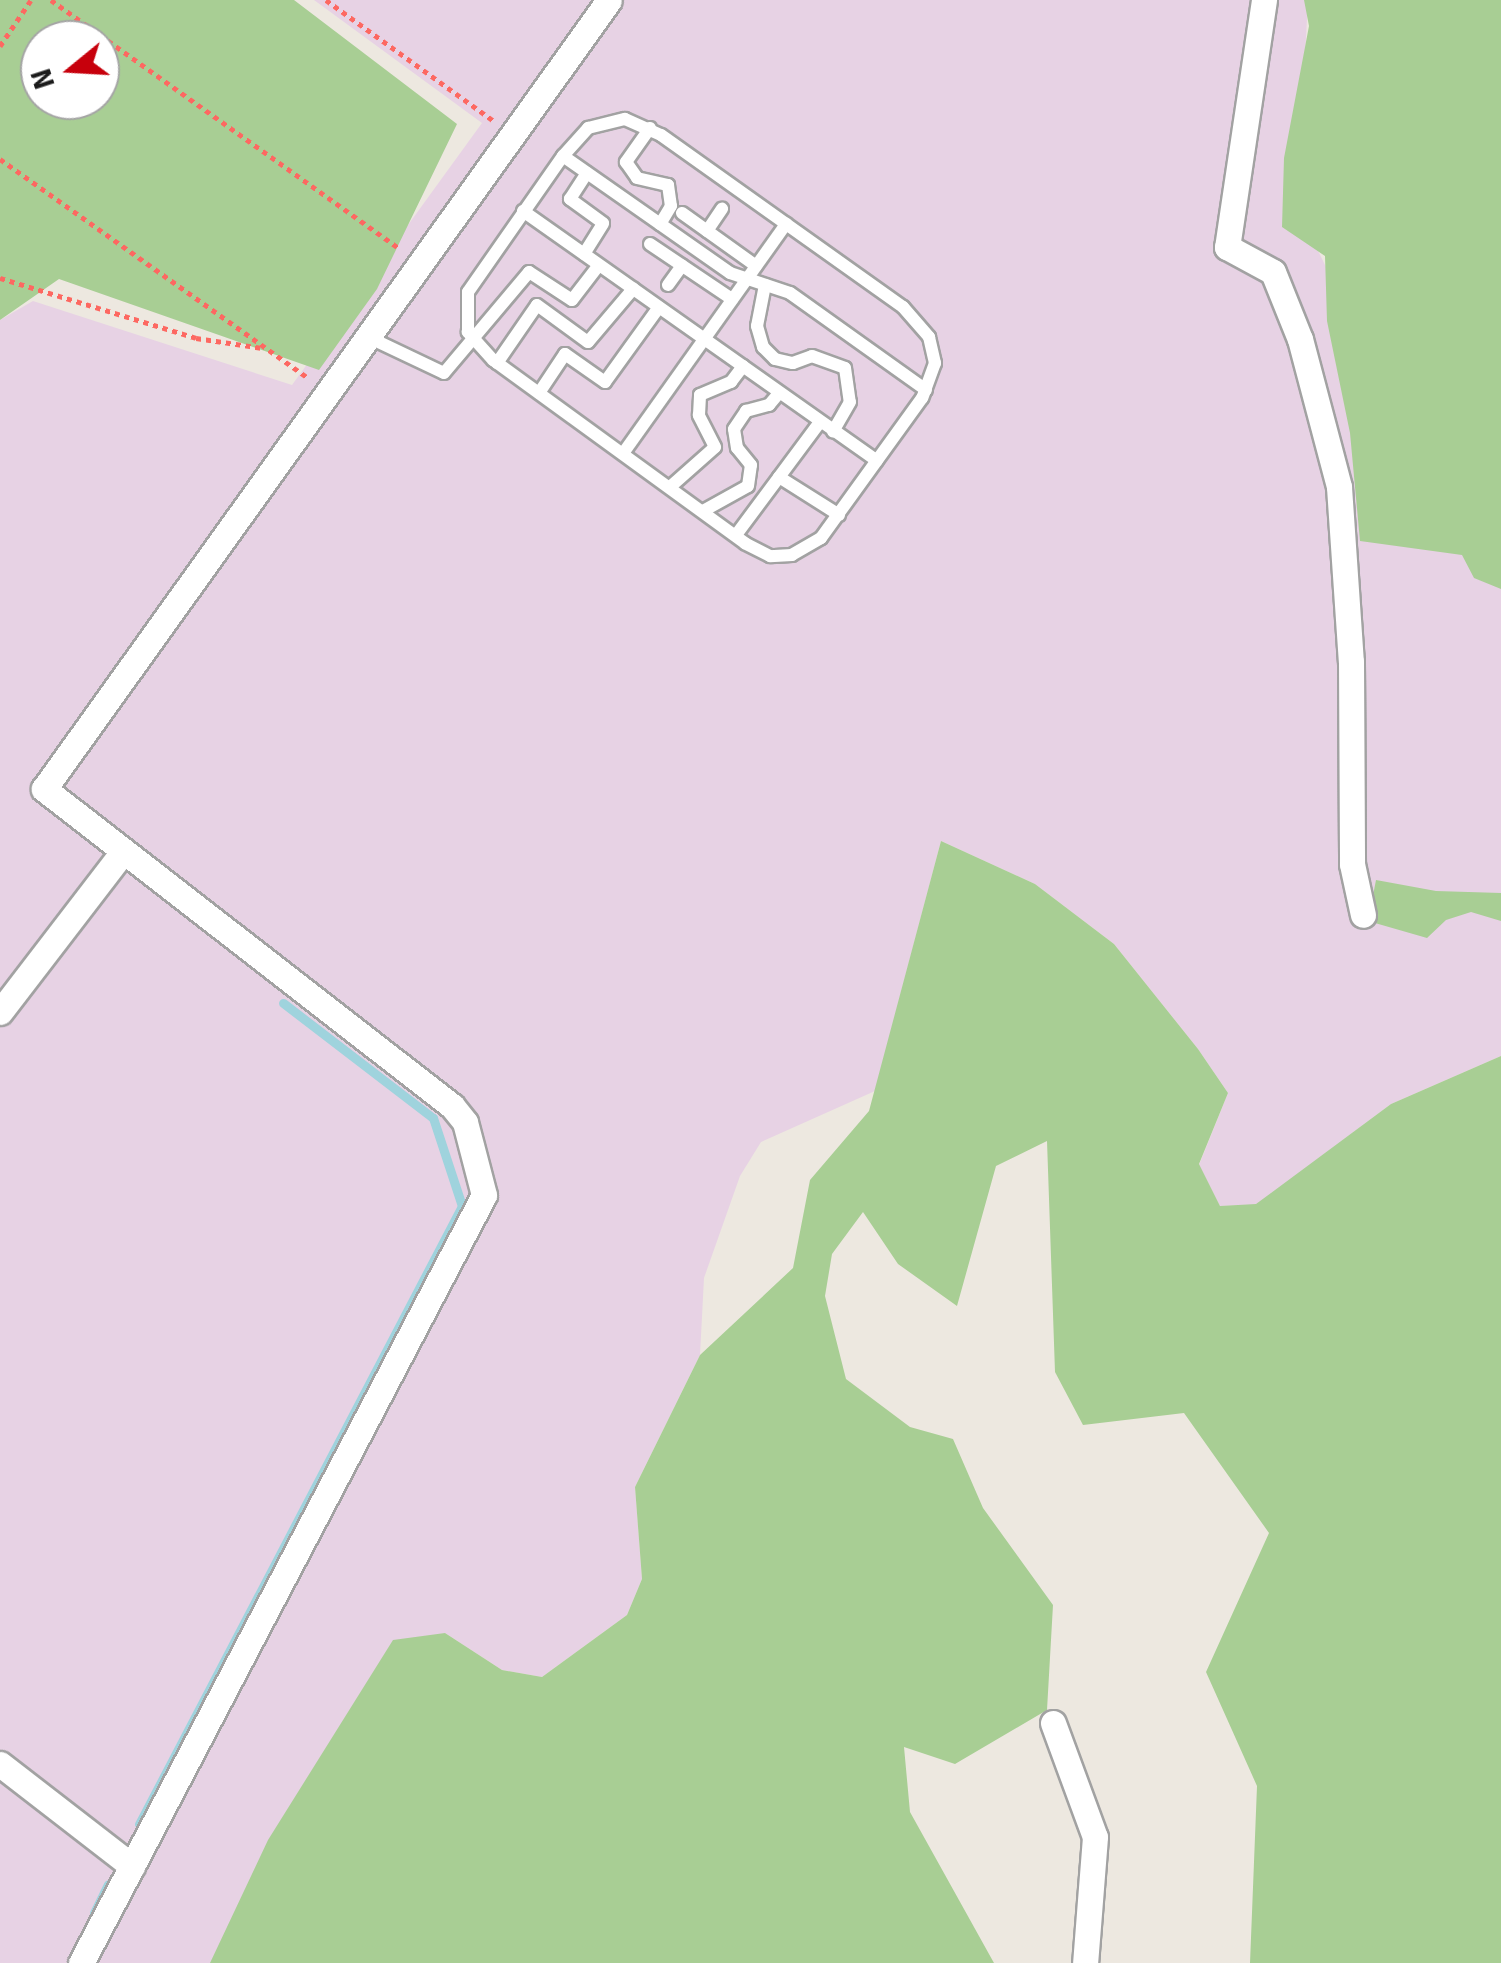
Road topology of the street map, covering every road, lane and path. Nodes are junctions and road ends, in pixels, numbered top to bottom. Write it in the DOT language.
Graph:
graph roads {
  1 [pos="31,0"];
  2 [pos="52,0"];
  3 [pos="326,0"];
  4 [pos="609,0"];
  5 [pos="1264,0"];
  6 [pos="0,46"];
  7 [pos="650,128"];
  8 [pos="514,135"];
  9 [pos="563,156"];
  10 [pos="0,159"];
  11 [pos="587,173"];
  12 [pos="722,209"];
  13 [pos="523,211"];
  14 [pos="682,214"];
  15 [pos="660,224"];
  16 [pos="786,224"];
  17 [pos="706,231"];
  18 [pos="650,244"];
  19 [pos="584,254"];
  20 [pos="420,262"];
  21 [pos="599,265"];
  22 [pos="682,266"];
  23 [pos="756,266"];
  24 [pos="0,278"];
  25 [pos="745,281"];
  26 [pos="668,285"];
  27 [pos="765,285"];
  28 [pos="633,289"];
  29 [pos="732,300"];
  30 [pos="659,308"];
  31 [pos="366,336"];
  32 [pos="704,339"];
  33 [pos="475,342"];
  34 [pos="268,348"];
  35 [pos="497,363"];
  36 [pos="742,366"];
  37 [pos="926,390"];
  38 [pos="327,393"];
  39 [pos="540,393"];
  40 [pos="779,393"];
  41 [pos="820,422"];
  42 [pos="833,431"];
  43 [pos="624,452"];
  44 [pos="877,462"];
  45 [pos="779,477"];
  46 [pos="670,486"];
  47 [pos="703,511"];
  48 [pos="839,515"];
  49 [pos="736,535"];
  50 [pos="122,853"];
  51 [pos="1363,915"];
  52 [pos="0,1012"];
  53 [pos="1054,1723"];
  54 [pos="0,1764"];
  55 [pos="132,1866"];
  56 [pos="81,1963"];
  57 [pos="1085,1963"];
  1 -- 6 [label="path"];
  2 -- 20 [label="path"];
  3 -- 8 [label="path"];
  4 -- 8 [label="street"];
  5 -- 51 [label="street"];
  7 -- 9 [label="lane"];
  7 -- 15 [label="lane"];
  7 -- 16 [label="lane"];
  8 -- 20 [label="street"];
  9 -- 11 [label="lane"];
  9 -- 13 [label="lane"];
  10 -- 34 [label="path"];
  11 -- 15 [label="lane"];
  11 -- 19 [label="lane"];
  12 -- 17 [label="lane"];
  13 -- 19 [label="lane"];
  13 -- 33 [label="lane"];
  14 -- 17 [label="lane"];
  15 -- 25 [label="lane"];
  16 -- 23 [label="lane"];
  16 -- 37 [label="lane"];
  17 -- 23 [label="lane"];
  18 -- 22 [label="lane"];
  19 -- 21 [label="lane"];
  20 -- 31 [label="street"];
  21 -- 28 [label="lane"];
  21 -- 33 [label="lane"];
  22 -- 26 [label="lane"];
  22 -- 29 [label="lane"];
  23 -- 25 [label="lane"];
  24 -- 34 [label="path"];
  25 -- 27 [label="lane"];
  25 -- 29 [label="lane"];
  27 -- 37 [label="lane"];
  27 -- 42 [label="lane"];
  28 -- 30 [label="lane"];
  28 -- 35 [label="lane"];
  29 -- 32 [label="lane"];
  30 -- 32 [label="lane"];
  30 -- 39 [label="lane"];
  31 -- 33 [label="lane"];
  31 -- 38 [label="street"];
  32 -- 36 [label="lane"];
  32 -- 43 [label="lane"];
  33 -- 35 [label="lane"];
  34 -- 38 [label="path"];
  35 -- 39 [label="lane"];
  36 -- 40 [label="lane"];
  36 -- 46 [label="lane"];
  37 -- 44 [label="lane"];
  38 -- 50 [label="street"];
  39 -- 43 [label="lane"];
  40 -- 41 [label="lane"];
  40 -- 47 [label="lane"];
  41 -- 42 [label="lane"];
  41 -- 45 [label="lane"];
  42 -- 44 [label="lane"];
  43 -- 46 [label="lane"];
  44 -- 48 [label="lane"];
  45 -- 48 [label="lane"];
  45 -- 49 [label="lane"];
  46 -- 47 [label="lane"];
  47 -- 49 [label="lane"];
  48 -- 49 [label="lane"];
  50 -- 52 [label="street"];
  50 -- 55 [label="street"];
  53 -- 57 [label="street"];
  54 -- 55 [label="street"];
  55 -- 56 [label="street"];
}
